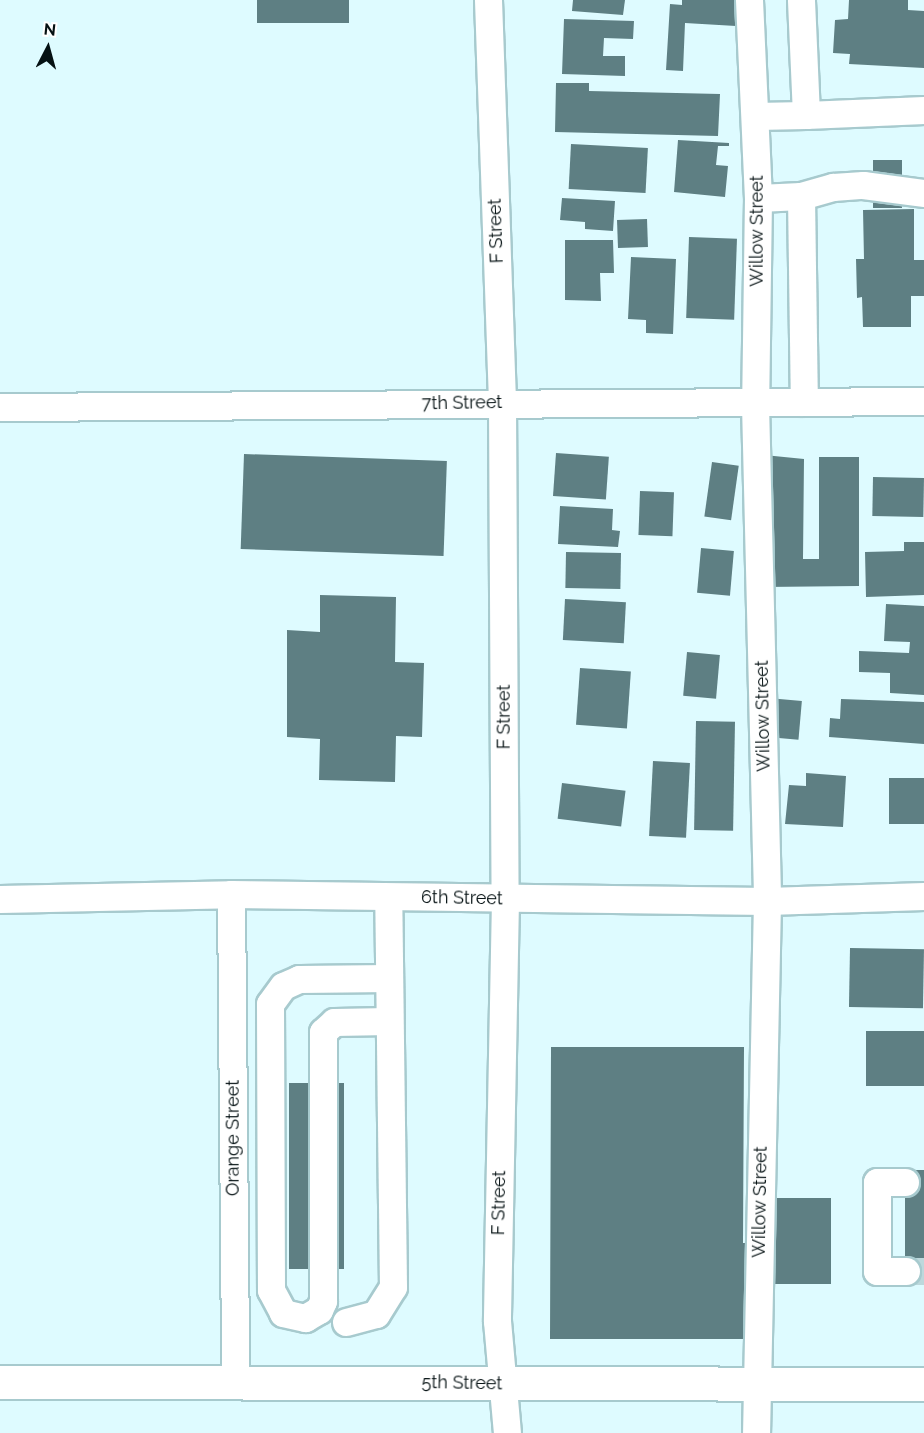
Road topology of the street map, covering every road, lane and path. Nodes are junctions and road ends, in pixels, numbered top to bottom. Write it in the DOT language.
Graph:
graph roads {
  1 [pos="488,0"];
  2 [pos="749,0"];
  3 [pos="801,0"];
  4 [pos="924,110"];
  5 [pos="806,114"];
  6 [pos="755,116"];
  7 [pos="924,193"];
  8 [pos="801,196"];
  9 [pos="759,198"];
  10 [pos="924,401"];
  11 [pos="502,402"];
  12 [pos="804,402"];
  13 [pos="755,404"];
  14 [pos="0,408"];
  15 [pos="231,894"];
  16 [pos="924,896"];
  17 [pos="388,897"];
  18 [pos="0,899"];
  19 [pos="506,899"];
  20 [pos="767,901"];
  21 [pos="389,978"];
  22 [pos="389,1021"];
  23 [pos="905,1182"];
  24 [pos="906,1271"];
  25 [pos="346,1322"];
  26 [pos="235,1381"];
  27 [pos="0,1382"];
  28 [pos="501,1383"];
  29 [pos="755,1383"];
  30 [pos="924,1384"];
  31 [pos="507,1433"];
  32 [pos="756,1433"];
  1 -- 11 [label="street, F Street"];
  2 -- 6 [label="street, Willow Street"];
  3 -- 5 [label="street"];
  4 -- 5 [label="street"];
  5 -- 6 [label="street"];
  6 -- 9 [label="street, Willow Street"];
  7 -- 8 [label="street"];
  8 -- 9 [label="street"];
  8 -- 12 [label="street"];
  9 -- 13 [label="street, Willow Street"];
  10 -- 12 [label="street, 7th Street"];
  11 -- 13 [label="street, 7th Street"];
  11 -- 14 [label="street, 7th Street"];
  11 -- 19 [label="street, F Street"];
  12 -- 13 [label="street, 7th Street"];
  13 -- 20 [label="street, Willow Street"];
  15 -- 17 [label="street, 6th Street"];
  15 -- 18 [label="street, 6th Street"];
  15 -- 26 [label="street, Orange Street"];
  16 -- 20 [label="street, 6th Street"];
  17 -- 19 [label="street, 6th Street"];
  17 -- 21 [label="street"];
  19 -- 20 [label="street, 6th Street"];
  19 -- 28 [label="street, F Street"];
  20 -- 29 [label="street, Willow Street"];
  21 -- 22 [label="street"];
  21 -- 22 [label="street"];
  22 -- 25 [label="street"];
  23 -- 24 [label="street"];
  26 -- 27 [label="main road, 5th Street"];
  26 -- 28 [label="main road, 5th Street"];
  28 -- 29 [label="main road, 5th Street"];
  28 -- 31 [label="street, F Street"];
  29 -- 30 [label="main road, 5th Street"];
  29 -- 32 [label="street, Willow Street"];
}
